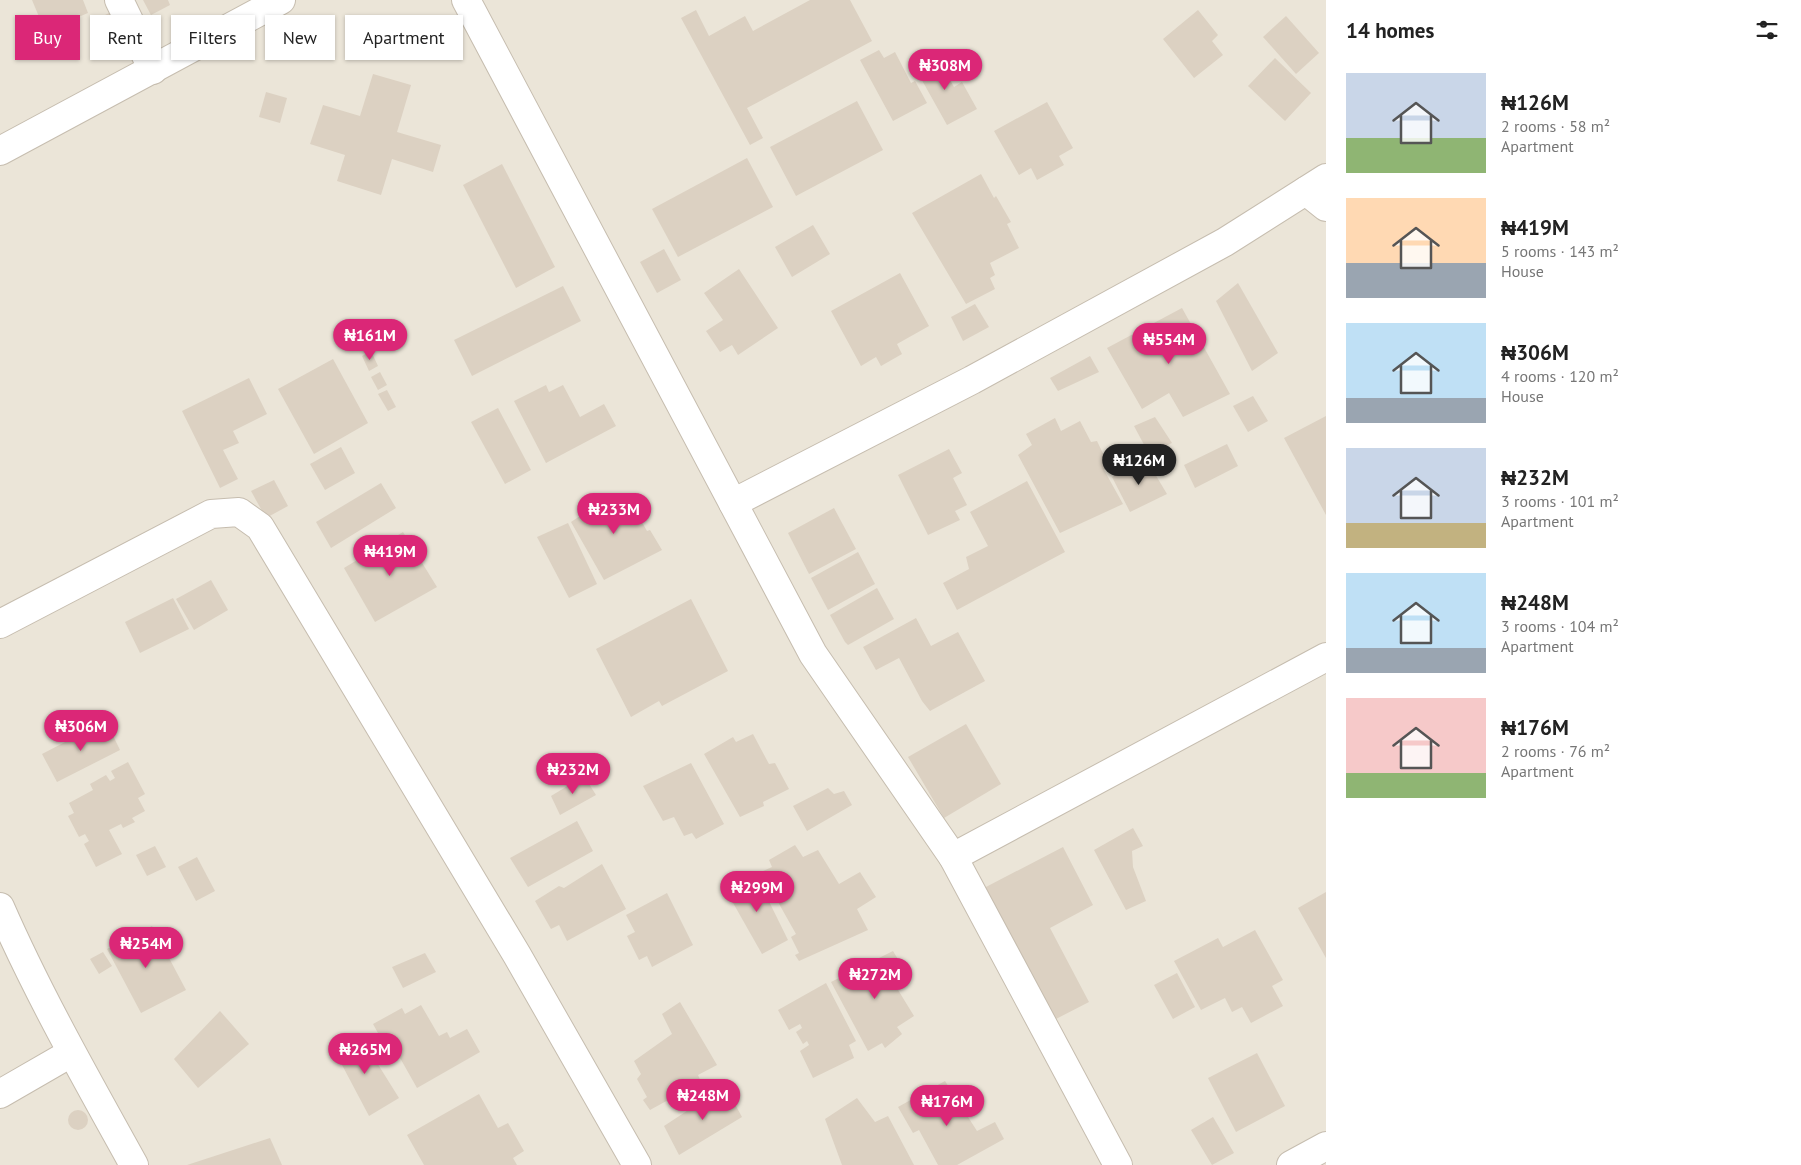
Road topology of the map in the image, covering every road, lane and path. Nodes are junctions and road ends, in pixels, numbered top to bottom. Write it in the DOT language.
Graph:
graph roads {
  1 [pos="120,0"];
  2 [pos="280,0"];
  3 [pos="466,0"];
  4 [pos="153,70"];
  5 [pos="0,151"];
  6 [pos="1319,192"];
  7 [pos="733,503"];
  8 [pos="0,624"];
  9 [pos="1326,658"];
  10 [pos="952,857"];
  11 [pos="0,907"];
  12 [pos="71,1053"];
  13 [pos="0,1094"];
  14 [pos="1326,1146"];
  15 [pos="134,1165"];
  16 [pos="637,1165"];
  17 [pos="1118,1165"];
  18 [pos="1292,1165"];
  1 -- 4 [label="street"];
  2 -- 4 [label="street"];
  3 -- 7 [label="street"];
  4 -- 5 [label="street"];
  6 -- 7 [label="street"];
  7 -- 10 [label="street"];
  8 -- 16 [label="street"];
  9 -- 10 [label="street"];
  10 -- 17 [label="street"];
  11 -- 12 [label="street"];
  12 -- 13 [label="street"];
  12 -- 15 [label="street"];
  14 -- 18 [label="street"];
}
